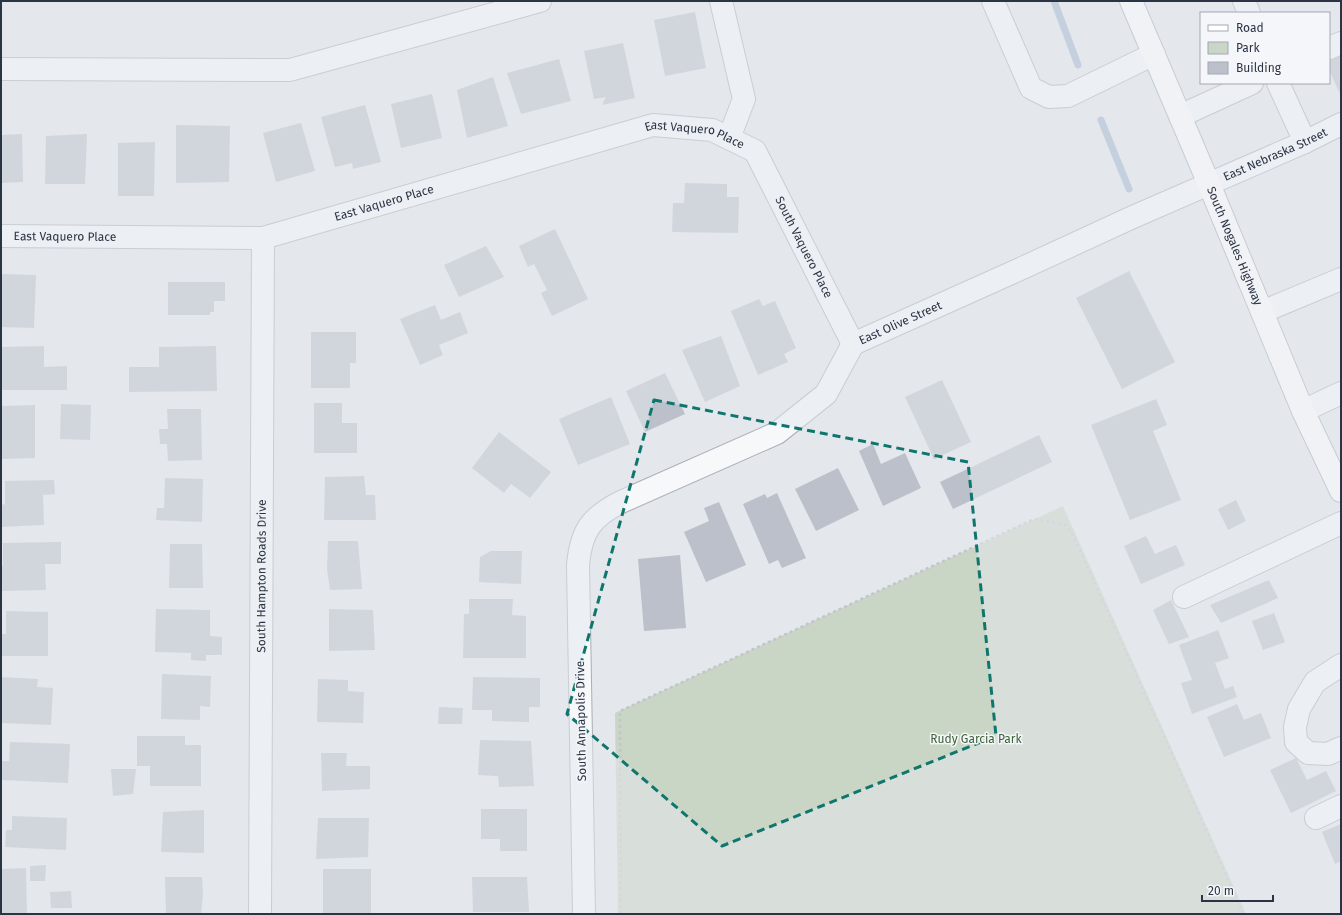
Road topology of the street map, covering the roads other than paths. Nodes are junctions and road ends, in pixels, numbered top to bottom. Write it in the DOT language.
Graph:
graph roads {
  1 [pos="540,1"];
  2 [pos="721,1"];
  3 [pos="993,1"];
  4 [pos="1131,1"];
  5 [pos="1244,1"];
  6 [pos="1249,12"];
  7 [pos="1341,42"];
  8 [pos="1330,48"];
  9 [pos="1154,54"];
  10 [pos="1,69"];
  11 [pos="1250,84"];
  12 [pos="1278,84"];
  13 [pos="1180,116"];
  14 [pos="1341,124"];
  15 [pos="729,138"];
  16 [pos="1304,142"];
  17 [pos="755,151"];
  18 [pos="1209,184"];
  19 [pos="1,236"];
  20 [pos="263,238"];
  21 [pos="1341,279"];
  22 [pos="1262,312"];
  23 [pos="853,344"];
  24 [pos="1341,394"];
  25 [pos="1303,411"];
  26 [pos="1339,483"];
  27 [pos="1341,523"];
  28 [pos="587,529"];
  29 [pos="1184,597"];
  30 [pos="1341,665"];
  31 [pos="1341,748"];
  32 [pos="1341,806"];
  33 [pos="1316,818"];
  34 [pos="260,914"];
  35 [pos="584,914"];
  1 -- 10 [label="street"];
  2 -- 15 [label="street"];
  3 -- 9 [label="street"];
  4 -- 9 [label="main road, South Nogales Highway"];
  5 -- 6 [label="street"];
  7 -- 8 [label="street"];
  9 -- 13 [label="main road, South Nogales Highway"];
  11 -- 13 [label="street"];
  12 -- 16 [label="street"];
  13 -- 18 [label="main road, South Nogales Highway"];
  14 -- 16 [label="street, East Nebraska Street"];
  15 -- 17 [label="street, East Vaquero Place"];
  15 -- 20 [label="street, East Vaquero Place"];
  16 -- 18 [label="street, East Nebraska Street"];
  17 -- 23 [label="street, South Vaquero Place"];
  18 -- 22 [label="main road, South Nogales Highway"];
  18 -- 23 [label="street, East Olive Street"];
  19 -- 20 [label="street, East Vaquero Place"];
  20 -- 34 [label="street, South Hampton Roads Drive"];
  21 -- 22 [label="street"];
  22 -- 25 [label="main road, South Nogales Highway"];
  23 -- 28 [label="street, East Olive Street"];
  24 -- 25 [label="street"];
  25 -- 26 [label="main road, South Nogales Highway"];
  27 -- 29 [label="street"];
  28 -- 35 [label="street, South Annapolis Drive"];
  30 -- 31 [label="street"];
  32 -- 33 [label="street"];
}
